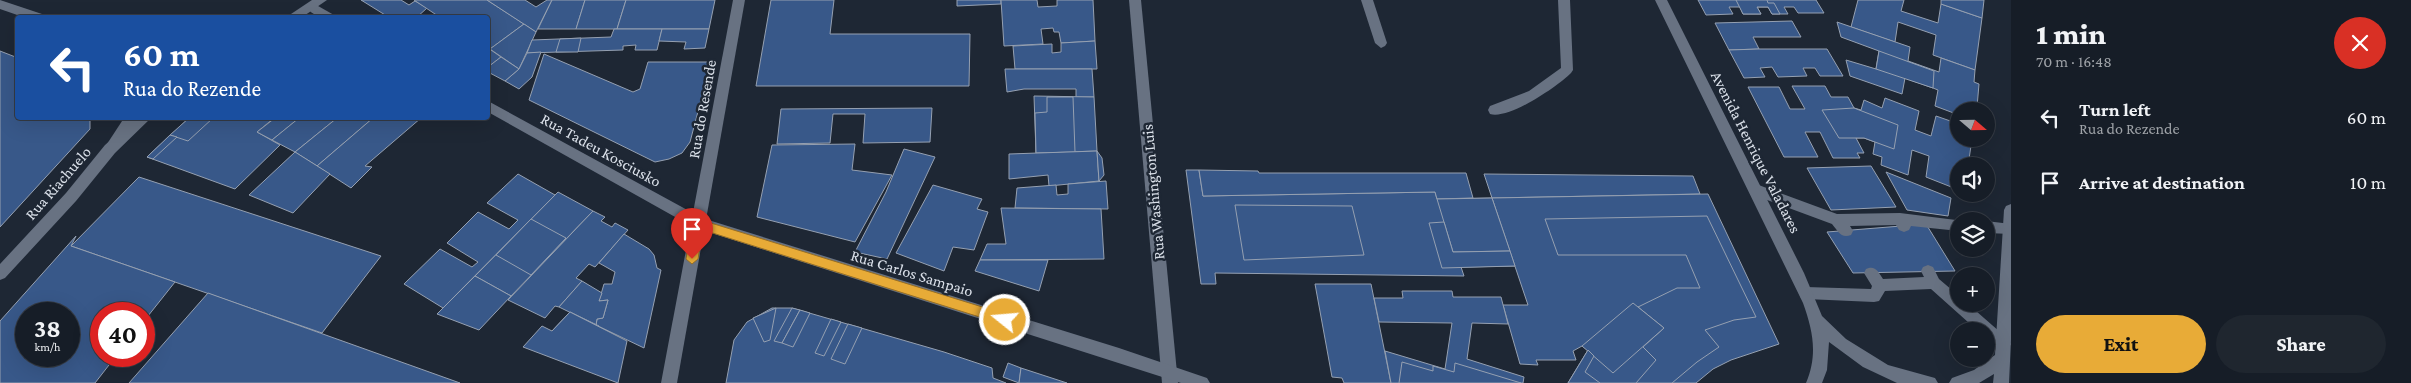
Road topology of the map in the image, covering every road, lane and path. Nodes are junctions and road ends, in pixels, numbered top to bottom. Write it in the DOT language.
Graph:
graph roads {
  1 [pos="739,0"];
  2 [pos="1135,0"];
  3 [pos="1367,0"];
  4 [pos="1564,0"];
  5 [pos="1661,0"];
  6 [pos="316,3"];
  7 [pos="0,4"];
  8 [pos="32,15"];
  9 [pos="296,15"];
  10 [pos="327,15"];
  11 [pos="1382,43"];
  12 [pos="490,107"];
  13 [pos="1495,110"];
  14 [pos="130,120"];
  15 [pos="142,120"];
  16 [pos="110,149"];
  17 [pos="1756,190"];
  18 [pos="2011,210"];
  19 [pos="698,224"];
  20 [pos="1950,225"];
  21 [pos="1995,228"];
  22 [pos="2009,229"];
  23 [pos="0,274"];
  24 [pos="1806,293"];
  25 [pos="1818,321"];
  26 [pos="2002,351"];
  27 [pos="1169,378"];
  28 [pos="669,383"];
  29 [pos="1202,383"];
  30 [pos="1814,383"];
  31 [pos="1930,383"];
  32 [pos="1957,383"];
  33 [pos="2001,383"];
  1 -- 19 [label="street, Rua do Resende"];
  2 -- 27 [label="street, Rua Washington Luis"];
  3 -- 11 [label="street"];
  4 -- 13 [label="street"];
  5 -- 17 [label="street, Avenida Henrique Valadares"];
  6 -- 9 [label="street"];
  6 -- 10 [label="street"];
  7 -- 8 [label="street"];
  12 -- 19 [label="street, Rua Tadeu Kosciusko"];
  14 -- 16 [label="street"];
  15 -- 16 [label="street, Rua Riachuelo"];
  16 -- 23 [label="street, Rua Riachuelo"];
  17 -- 20 [label="street"];
  17 -- 24 [label="street, Avenida Henrique Valadares"];
  18 -- 22 [label="street"];
  19 -- 27 [label="street, Rua Carlos Sampaio"];
  19 -- 28 [label="street, Rua do Resende"];
  21 -- 22 [label="street"];
  22 -- 26 [label="street"];
  24 -- 25 [label="street, Avenida Henrique Valadares"];
  24 -- 26 [label="street"];
  25 -- 30 [label="street"];
  25 -- 31 [label="street"];
  26 -- 32 [label="street"];
  26 -- 33 [label="street"];
  27 -- 29 [label="street, Rua Carlos Sampaio"];
}
